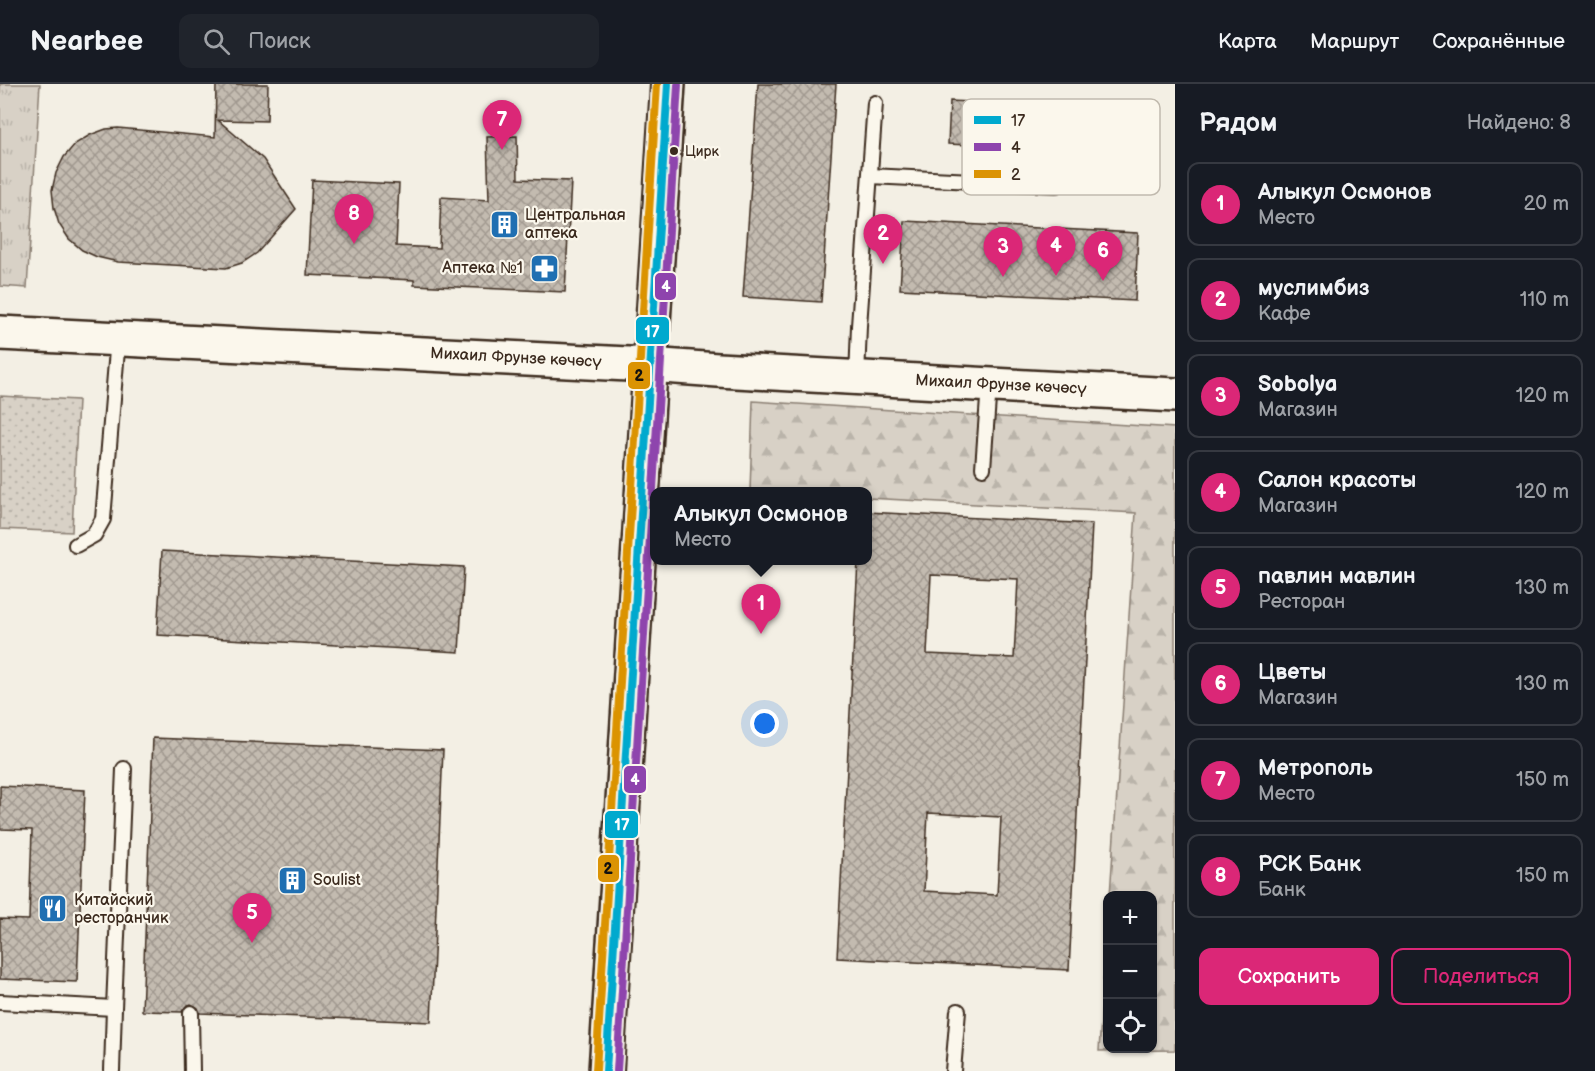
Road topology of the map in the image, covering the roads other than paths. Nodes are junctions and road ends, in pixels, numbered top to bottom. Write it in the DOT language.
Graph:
graph roads {
  1 [pos="668,84"];
  2 [pos="875,103"];
  3 [pos="870,176"];
  4 [pos="962,180"];
  5 [pos="0,333"];
  6 [pos="118,338"];
  7 [pos="650,364"];
  8 [pos="857,378"];
  9 [pos="989,385"];
  10 [pos="1175,394"];
  11 [pos="983,468"];
  12 [pos="76,545"];
  13 [pos="124,769"];
  14 [pos="0,1002"];
  15 [pos="114,1008"];
  16 [pos="958,1011"];
  17 [pos="191,1013"];
  18 [pos="112,1071"];
  19 [pos="192,1071"];
  20 [pos="606,1071"];
  21 [pos="953,1071"];
  1 -- 7 [label="main road"];
  2 -- 3 [label="lane"];
  3 -- 4 [label="lane"];
  3 -- 8 [label="lane"];
  5 -- 6 [label="main road, Михаил Фрунзе көчөсү"];
  6 -- 7 [label="main road, Михаил Фрунзе көчөсү"];
  6 -- 12 [label="lane"];
  7 -- 8 [label="main road, Михаил Фрунзе көчөсү"];
  7 -- 20 [label="main road"];
  8 -- 9 [label="main road, Михаил Фрунзе көчөсү"];
  9 -- 10 [label="main road, Михаил Фрунзе көчөсү"];
  9 -- 11 [label="lane"];
  13 -- 15 [label="lane"];
  14 -- 15 [label="lane"];
  15 -- 18 [label="lane"];
  16 -- 21 [label="lane"];
  17 -- 19 [label="lane"];
}
